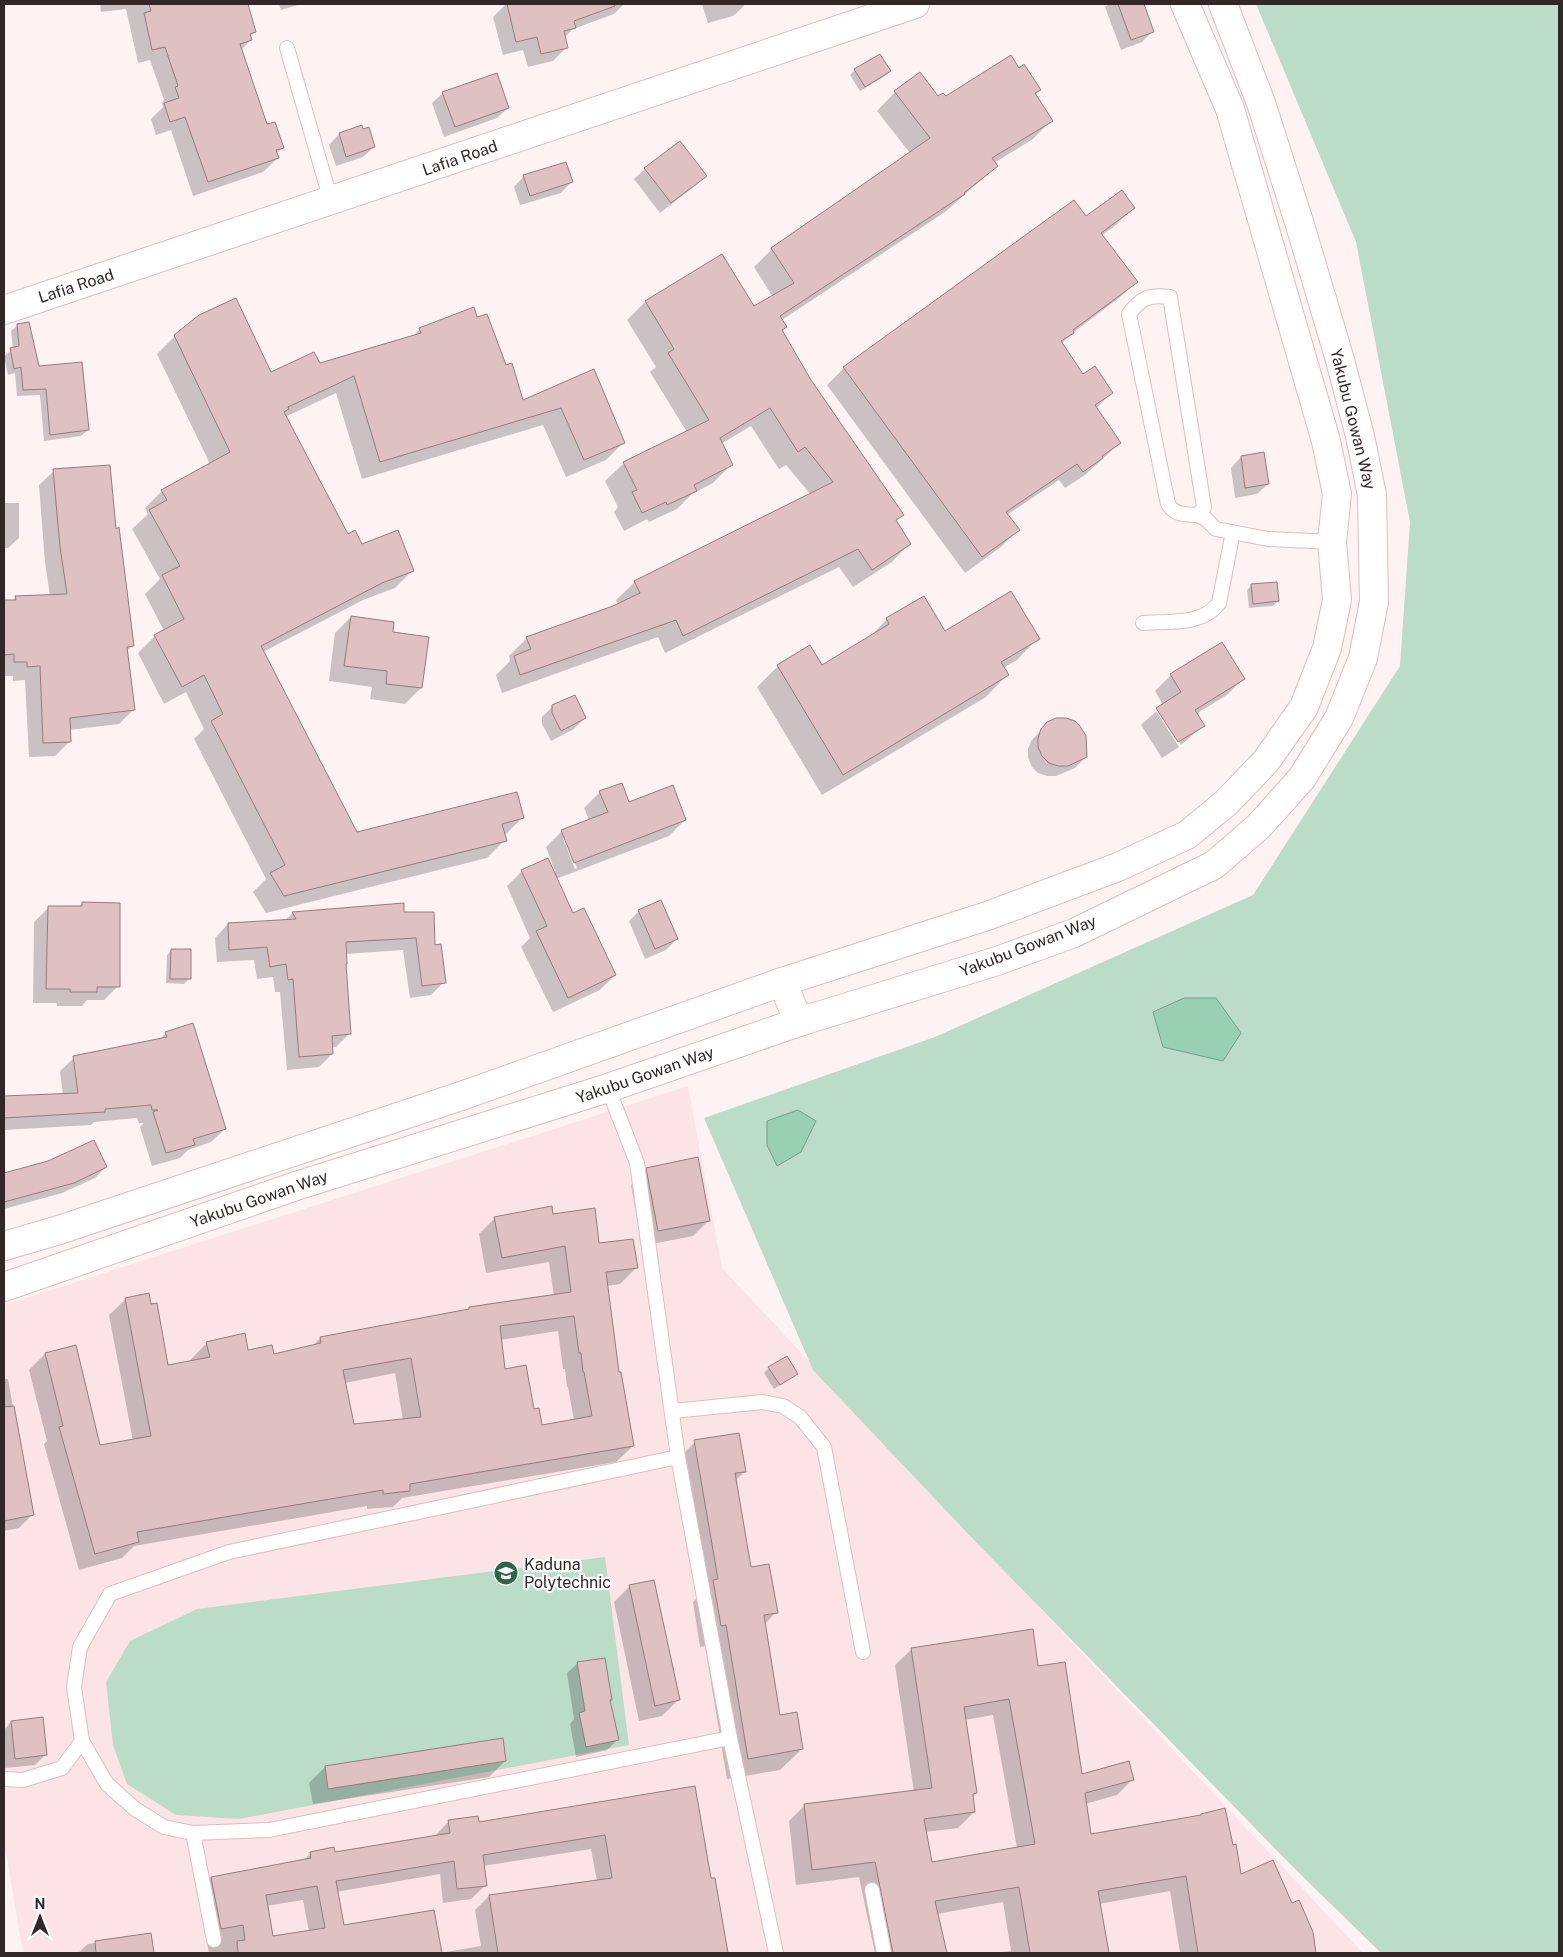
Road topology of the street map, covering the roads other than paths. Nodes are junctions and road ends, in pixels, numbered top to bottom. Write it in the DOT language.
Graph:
graph roads {
  1 [pos="915,4"];
  2 [pos="1185,4"];
  3 [pos="1223,4"];
  4 [pos="287,48"];
  5 [pos="331,201"];
  6 [pos="4,310"];
  7 [pos="1198,515"];
  8 [pos="1233,532"];
  9 [pos="1332,542"];
  10 [pos="1143,622"];
  11 [pos="782,982"];
  12 [pos="799,1022"];
  13 [pos="608,1088"];
  14 [pos="4,1246"];
  15 [pos="4,1288"];
  16 [pos="673,1411"];
  17 [pos="678,1457"];
  18 [pos="863,1652"];
  19 [pos="730,1738"];
  20 [pos="82,1741"];
  21 [pos="4,1779"];
  22 [pos="193,1833"];
  23 [pos="872,1890"];
  24 [pos="214,1940"];
  25 [pos="776,1953"];
  26 [pos="884,1953"];
  1 -- 5 [label="street, Lafia Road"];
  2 -- 9 [label="street, Yakubu Gowan Way"];
  3 -- 12 [label="street, Yakubu Gowan Way"];
  4 -- 5 [label="lane"];
  5 -- 6 [label="street, Lafia Road"];
  7 -- 7 [label="lane"];
  7 -- 8 [label="lane"];
  8 -- 9 [label="lane"];
  8 -- 10 [label="lane"];
  9 -- 11 [label="street, Yakubu Gowan Way"];
  11 -- 12 [label="street"];
  11 -- 14 [label="street, Yakubu Gowan Way"];
  12 -- 13 [label="street, Yakubu Gowan Way"];
  13 -- 15 [label="street, Yakubu Gowan Way"];
  13 -- 16 [label="lane"];
  16 -- 17 [label="lane"];
  16 -- 18 [label="lane"];
  17 -- 19 [label="lane"];
  17 -- 20 [label="lane"];
  19 -- 22 [label="lane"];
  19 -- 25 [label="lane"];
  20 -- 21 [label="lane"];
  20 -- 22 [label="lane"];
  22 -- 24 [label="lane"];
  23 -- 26 [label="lane"];
}
